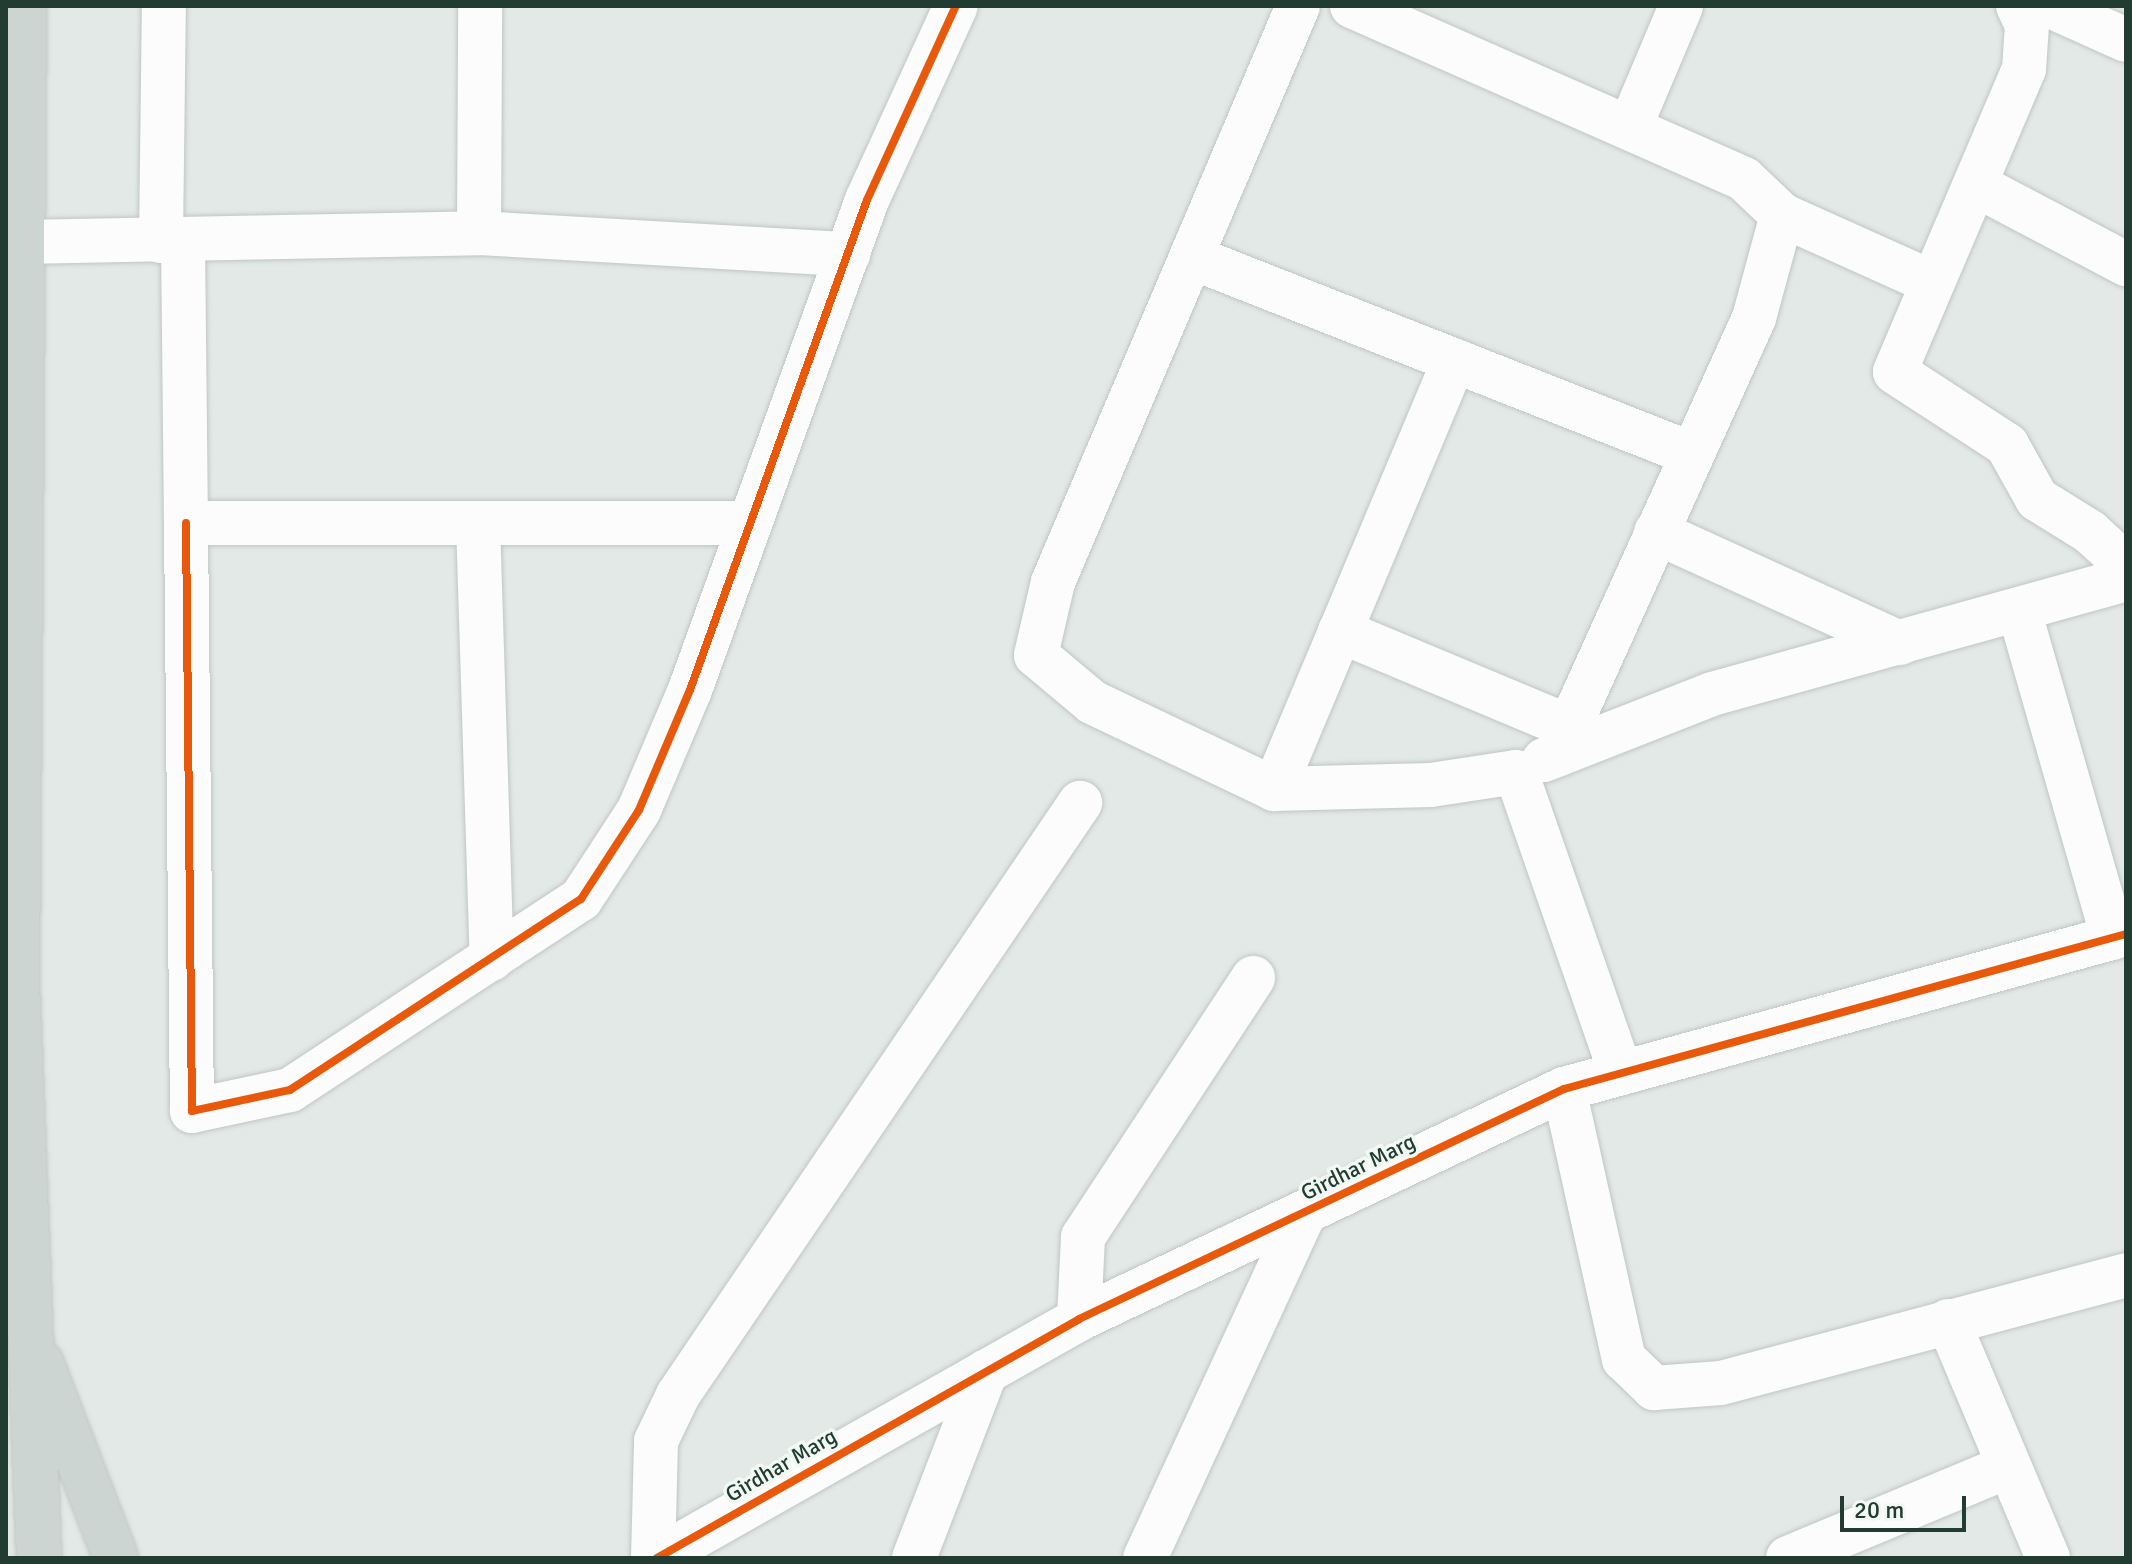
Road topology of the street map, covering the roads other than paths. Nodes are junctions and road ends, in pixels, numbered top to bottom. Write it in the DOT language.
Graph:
graph roads {
  1 [pos="24,6"];
  2 [pos="164,6"];
  3 [pos="480,6"];
  4 [pos="956,6"];
  5 [pos="1298,6"];
  6 [pos="1352,6"];
  7 [pos="1681,6"];
  8 [pos="2018,6"];
  9 [pos="2051,6"];
  10 [pos="2126,40"];
  11 [pos="1630,127"];
  12 [pos="1976,185"];
  13 [pos="1782,215"];
  14 [pos="479,233"];
  15 [pos="172,240"];
  16 [pos="21,242"];
  17 [pos="848,254"];
  18 [pos="1191,257"];
  19 [pos="2126,264"];
  20 [pos="1931,282"];
  21 [pos="1454,360"];
  22 [pos="1692,454"];
  23 [pos="186,523"];
  24 [pos="478,523"];
  25 [pos="750,523"];
  26 [pos="1656,532"];
  27 [pos="2126,565"];
  28 [pos="2126,579"];
  29 [pos="2019,610"];
  30 [pos="1340,631"];
  31 [pos="1900,643"];
  32 [pos="1564,741"];
  33 [pos="1516,772"];
  34 [pos="1274,789"];
  35 [pos="1080,803"];
  36 [pos="2120,936"];
  37 [pos="492,959"];
  38 [pos="1253,978"];
  39 [pos="11,982"];
  40 [pos="1621,1073"];
  41 [pos="1564,1089"];
  42 [pos="1305,1212"];
  43 [pos="2126,1275"];
  44 [pos="1079,1319"];
  45 [pos="1948,1321"];
  46 [pos="27,1327"];
  47 [pos="986,1371"];
  48 [pos="2009,1466"];
  49 [pos="39,1558"];
  50 [pos="116,1558"];
  51 [pos="655,1558"];
  52 [pos="914,1558"];
  53 [pos="1145,1558"];
  54 [pos="1788,1558"];
  55 [pos="2048,1558"];
  1 -- 16 [label="main road"];
  2 -- 15 [label="street"];
  3 -- 14 [label="street"];
  4 -- 17 [label="street"];
  5 -- 18 [label="street"];
  6 -- 11 [label="street"];
  7 -- 11 [label="street"];
  8 -- 12 [label="street"];
  9 -- 10 [label="street"];
  11 -- 13 [label="street"];
  12 -- 19 [label="street"];
  12 -- 20 [label="street"];
  13 -- 20 [label="street"];
  13 -- 22 [label="street"];
  14 -- 15 [label="street"];
  14 -- 17 [label="street"];
  15 -- 16 [label="street"];
  15 -- 23 [label="street"];
  16 -- 39 [label="main road"];
  17 -- 25 [label="street"];
  18 -- 21 [label="street"];
  18 -- 34 [label="street"];
  20 -- 27 [label="street"];
  21 -- 22 [label="street"];
  21 -- 30 [label="street"];
  22 -- 26 [label="street"];
  23 -- 24 [label="street"];
  23 -- 37 [label="street"];
  24 -- 25 [label="street"];
  24 -- 37 [label="street"];
  25 -- 37 [label="street"];
  26 -- 31 [label="street"];
  26 -- 32 [label="street"];
  28 -- 29 [label="street"];
  29 -- 31 [label="street"];
  29 -- 36 [label="street"];
  30 -- 32 [label="street"];
  30 -- 34 [label="street"];
  31 -- 32 [label="street"];
  32 -- 33 [label="street"];
  33 -- 34 [label="street"];
  33 -- 40 [label="street"];
  35 -- 51 [label="street"];
  36 -- 40 [label="street, Girdhar Marg"];
  38 -- 44 [label="street"];
  39 -- 46 [label="main road"];
  40 -- 41 [label="street, Girdhar Marg"];
  41 -- 42 [label="street, Girdhar Marg"];
  41 -- 45 [label="street"];
  42 -- 44 [label="street, Girdhar Marg"];
  42 -- 53 [label="street"];
  43 -- 45 [label="street"];
  44 -- 47 [label="street, Girdhar Marg"];
  45 -- 48 [label="street"];
  46 -- 49 [label="main road"];
  46 -- 50 [label="main road"];
  47 -- 51 [label="street, Girdhar Marg"];
  47 -- 52 [label="street"];
  48 -- 54 [label="street"];
  48 -- 55 [label="street"];
}
